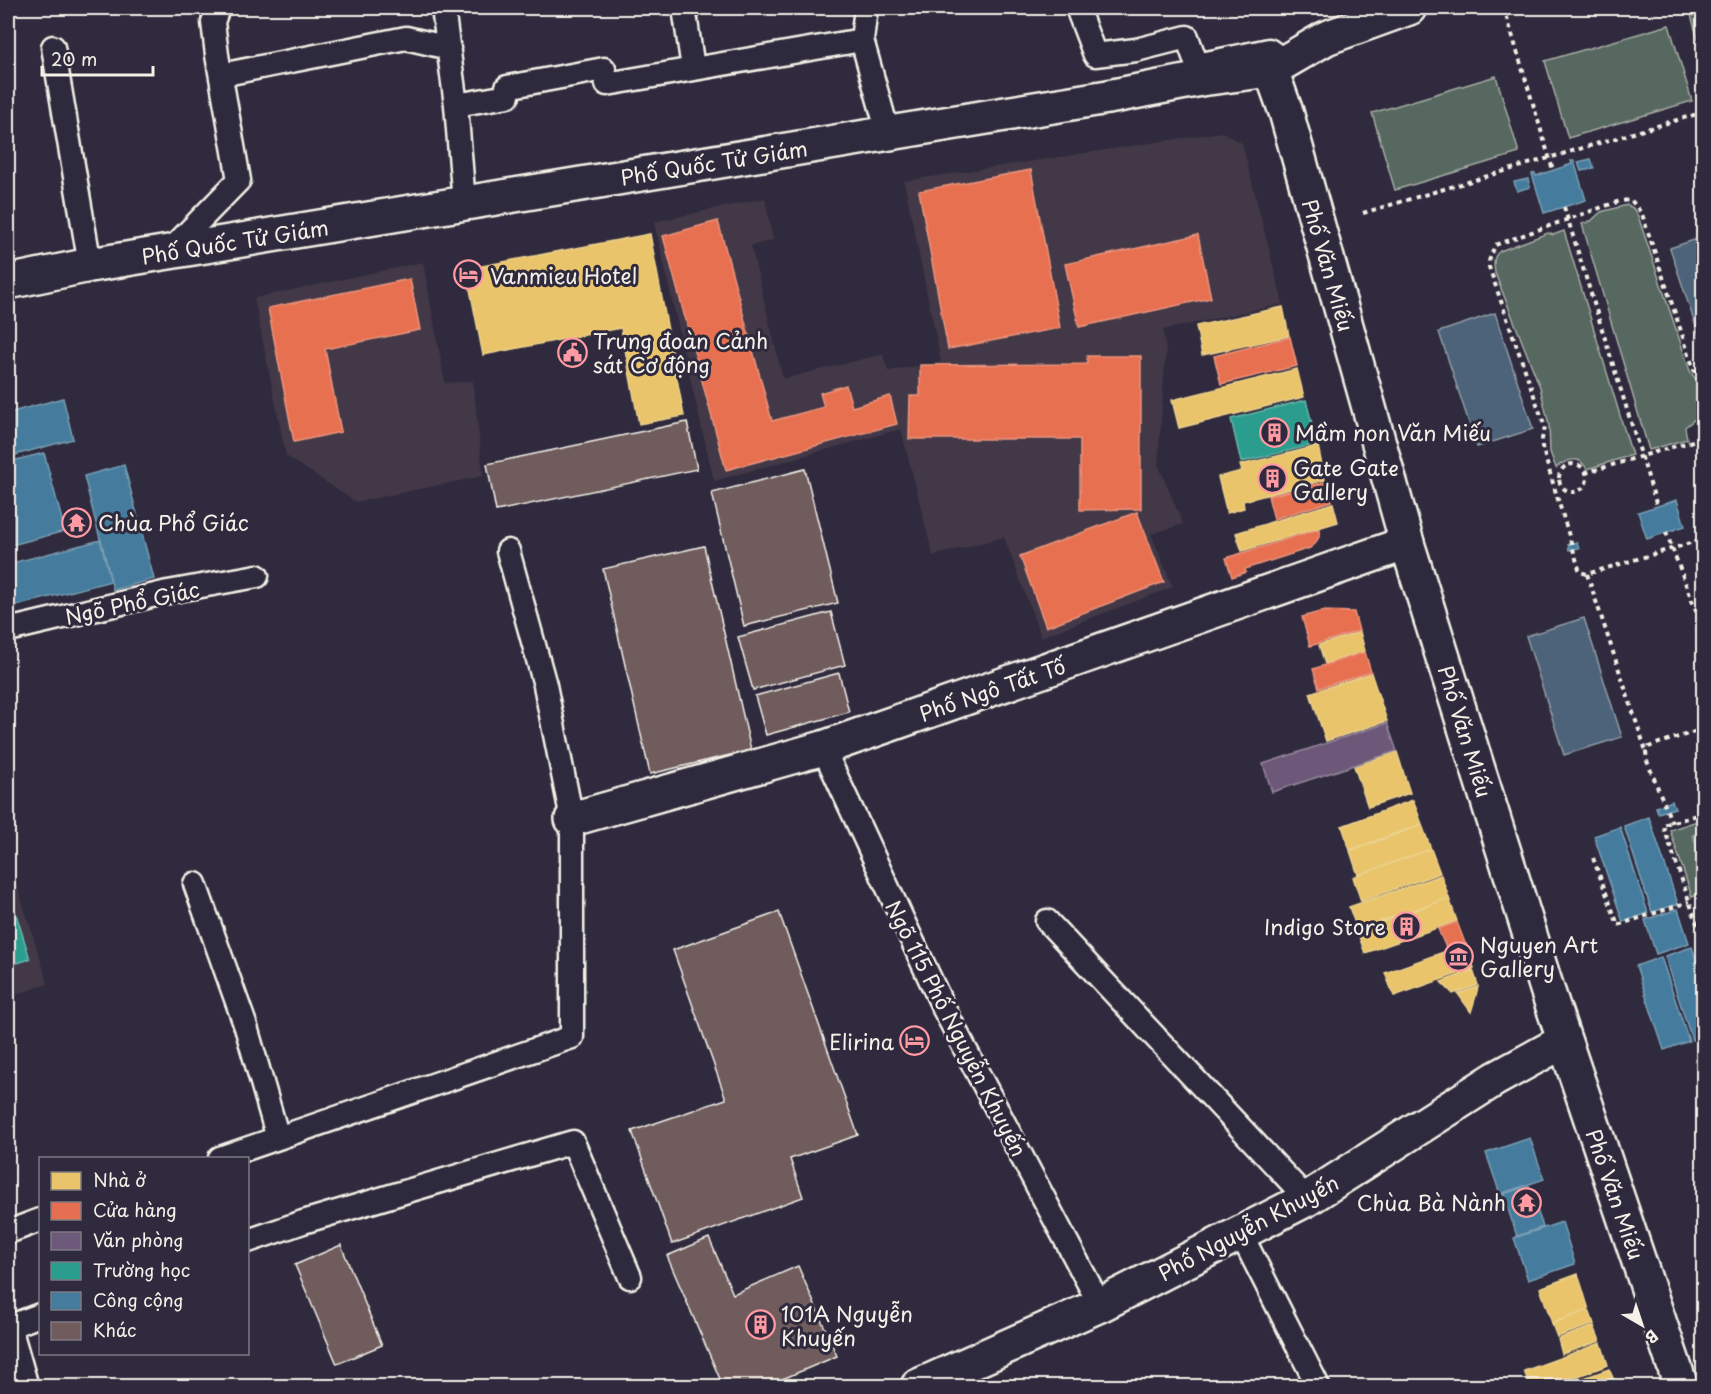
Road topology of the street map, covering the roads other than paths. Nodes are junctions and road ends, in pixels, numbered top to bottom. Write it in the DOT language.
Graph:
graph roads {
  1 [pos="218,8"];
  2 [pos="444,8"];
  3 [pos="684,8"];
  4 [pos="866,8"];
  5 [pos="1077,8"];
  6 [pos="1409,8"];
  7 [pos="862,40"];
  8 [pos="53,47"];
  9 [pos="448,48"];
  10 [pos="1279,66"];
  11 [pos="693,68"];
  12 [pos="221,75"];
  13 [pos="456,105"];
  14 [pos="888,133"];
  15 [pos="464,203"];
  16 [pos="169,252"];
  17 [pos="90,265"];
  18 [pos="8,282"];
  19 [pos="1407,543"];
  20 [pos="508,551"];
  21 [pos="257,576"];
  22 [pos="8,630"];
  23 [pos="823,748"];
  24 [pos="572,819"];
  25 [pos="195,885"];
  26 [pos="1047,921"];
  27 [pos="1564,1041"];
  28 [pos="278,1138"];
  29 [pos="223,1157"];
  30 [pos="1307,1199"];
  31 [pos="39,1220"];
  32 [pos="8,1232"];
  33 [pos="1241,1234"];
  34 [pos="249,1241"];
  35 [pos="630,1277"];
  36 [pos="1100,1305"];
  37 [pos="39,1315"];
  38 [pos="8,1327"];
  39 [pos="8,1340"];
  40 [pos="21,1386"];
  41 [pos="918,1386"];
  42 [pos="1318,1386"];
  43 [pos="1681,1386"];
  1 -- 12 [label="lane"];
  2 -- 9 [label="lane"];
  3 -- 11 [label="lane"];
  4 -- 7 [label="lane"];
  5 -- 10 [label="lane"];
  6 -- 10 [label="street, Phố Quốc Tử Giám"];
  7 -- 11 [label="lane"];
  7 -- 14 [label="lane"];
  8 -- 17 [label="lane"];
  9 -- 12 [label="lane"];
  9 -- 13 [label="lane"];
  10 -- 14 [label="street, Phố Quốc Tử Giám"];
  10 -- 19 [label="street, Phố Văn Miếu"];
  11 -- 13 [label="lane"];
  12 -- 16 [label="lane"];
  13 -- 15 [label="lane"];
  14 -- 15 [label="street, Phố Quốc Tử Giám"];
  15 -- 16 [label="street, Phố Quốc Tử Giám"];
  16 -- 17 [label="street, Phố Quốc Tử Giám"];
  17 -- 18 [label="street, Phố Quốc Tử Giám"];
  19 -- 23 [label="street, Phố Ngô Tất Tố"];
  19 -- 27 [label="street, Phố Văn Miếu"];
  20 -- 24 [label="lane"];
  21 -- 22 [label="lane, Ngõ Phổ Giác"];
  23 -- 24 [label="street, Phố Ngô Tất Tố"];
  23 -- 36 [label="lane, Ngõ 115 Phố Nguyễn Khuyến"];
  24 -- 28 [label="lane"];
  25 -- 28 [label="lane"];
  26 -- 30 [label="lane"];
  27 -- 30 [label="street, Phố Nguyễn Khuyến"];
  27 -- 43 [label="street, Phố Văn Miếu"];
  28 -- 29 [label="lane"];
  30 -- 33 [label="street, Phố Nguyễn Khuyến"];
  31 -- 32 [label="lane"];
  33 -- 36 [label="street, Phố Nguyễn Khuyến"];
  33 -- 42 [label="lane"];
  34 -- 35 [label="lane"];
  36 -- 41 [label="street, Phố Nguyễn Khuyến"];
  37 -- 38 [label="lane"];
  39 -- 40 [label="street"];
}
